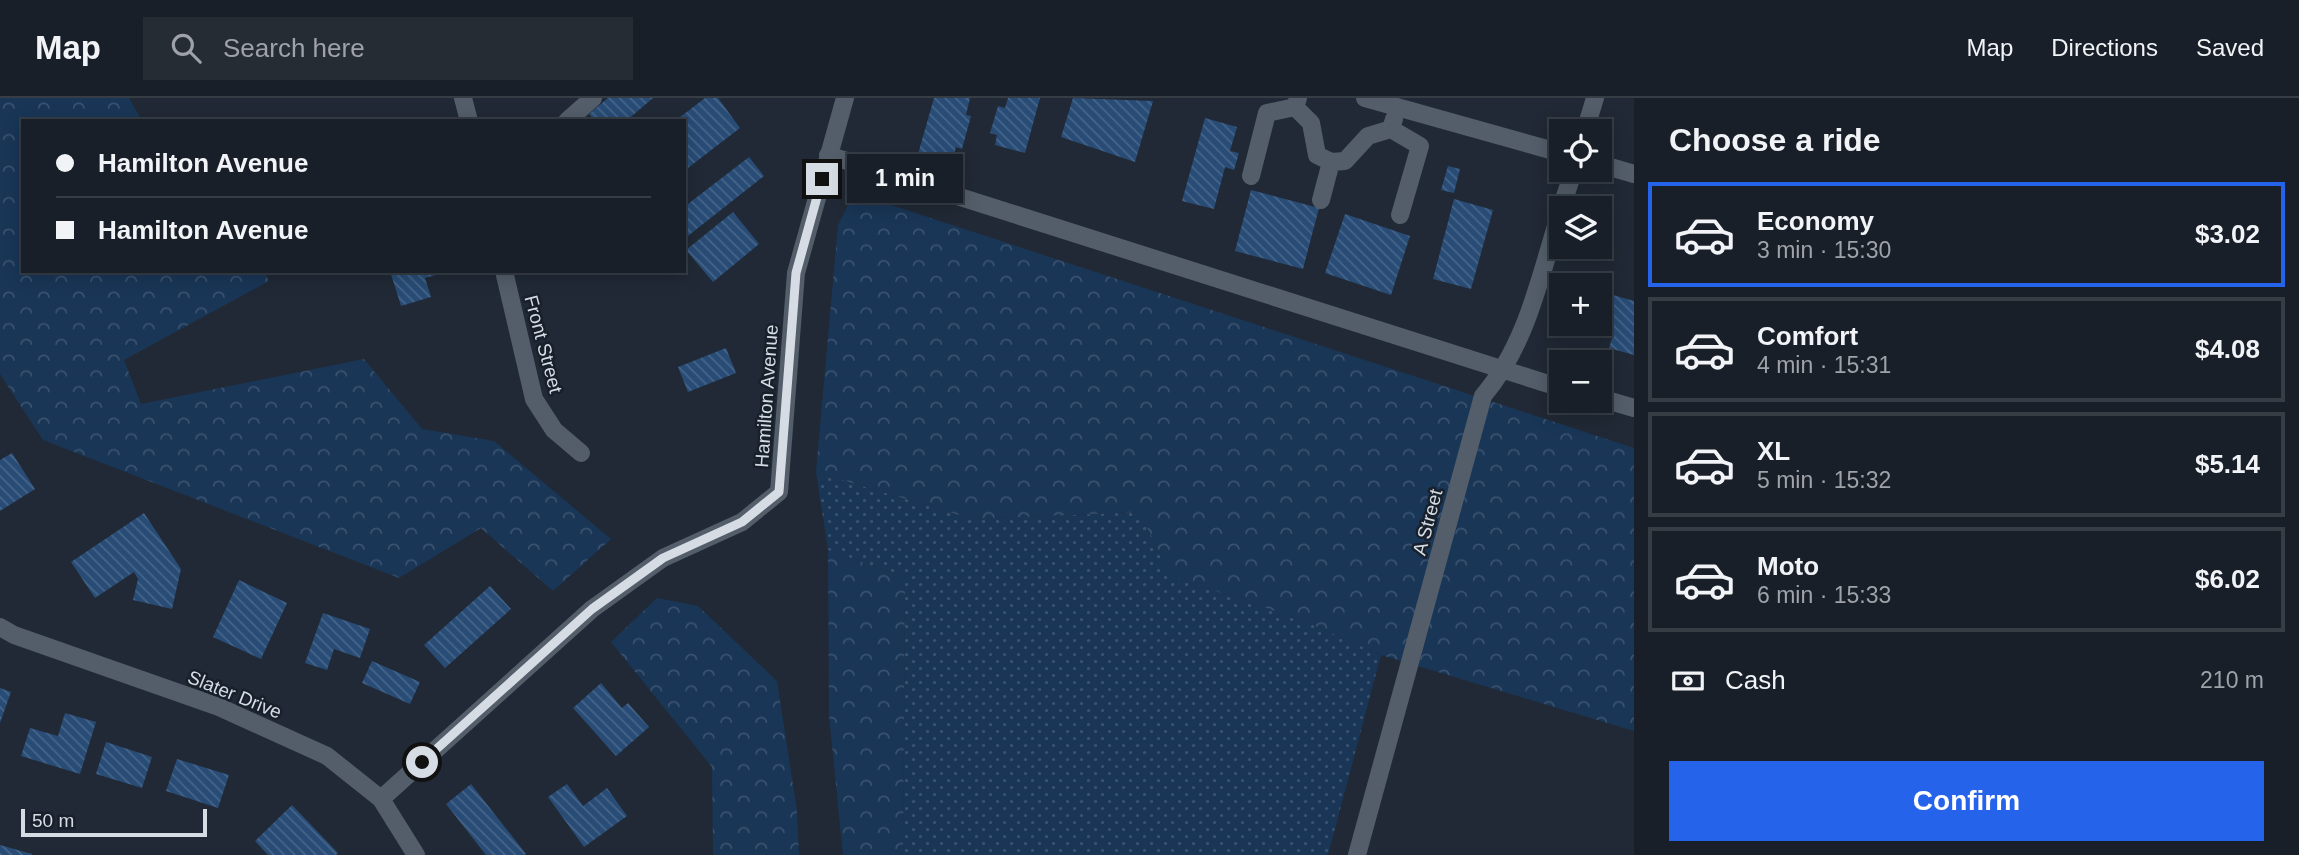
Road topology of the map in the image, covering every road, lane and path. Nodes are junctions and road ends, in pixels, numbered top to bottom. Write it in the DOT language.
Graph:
graph roads {
  1 [pos="463,98"];
  2 [pos="593,98"];
  3 [pos="845,98"];
  4 [pos="1365,98"];
  5 [pos="1595,98"];
  6 [pos="1297,103"];
  7 [pos="1398,107"];
  8 [pos="468,119"];
  9 [pos="569,119"];
  10 [pos="1589,119"];
  11 [pos="1391,129"];
  12 [pos="1549,150"];
  13 [pos="828,155"];
  14 [pos="1331,162"];
  15 [pos="1612,168"];
  16 [pos="1634,174"];
  17 [pos="1251,176"];
  18 [pos="1321,200"];
  19 [pos="1401,215"];
  20 [pos="1549,248"];
  21 [pos="504,273"];
  22 [pos="1504,372"];
  23 [pos="1549,385"];
  24 [pos="1612,402"];
  25 [pos="1634,408"];
  26 [pos="581,453"];
  27 [pos="0,627"];
  28 [pos="381,799"];
  29 [pos="416,855"];
  30 [pos="1357,855"];
  1 -- 8 [label="street"];
  2 -- 9 [label="street"];
  3 -- 13 [label="street, Hamilton Avenue"];
  4 -- 7 [label="street"];
  5 -- 10 [label="street"];
  6 -- 14 [label="street"];
  6 -- 17 [label="street"];
  7 -- 11 [label="street"];
  7 -- 12 [label="street"];
  11 -- 14 [label="street"];
  11 -- 19 [label="street"];
  13 -- 22 [label="street"];
  13 -- 28 [label="street, Hamilton Avenue"];
  14 -- 18 [label="street"];
  15 -- 16 [label="street"];
  20 -- 22 [label="street, A Street"];
  21 -- 26 [label="street, Front Street"];
  22 -- 23 [label="street"];
  22 -- 30 [label="street, A Street"];
  24 -- 25 [label="street"];
  27 -- 28 [label="street, Slater Drive"];
  28 -- 29 [label="street, Slater Drive"];
}
